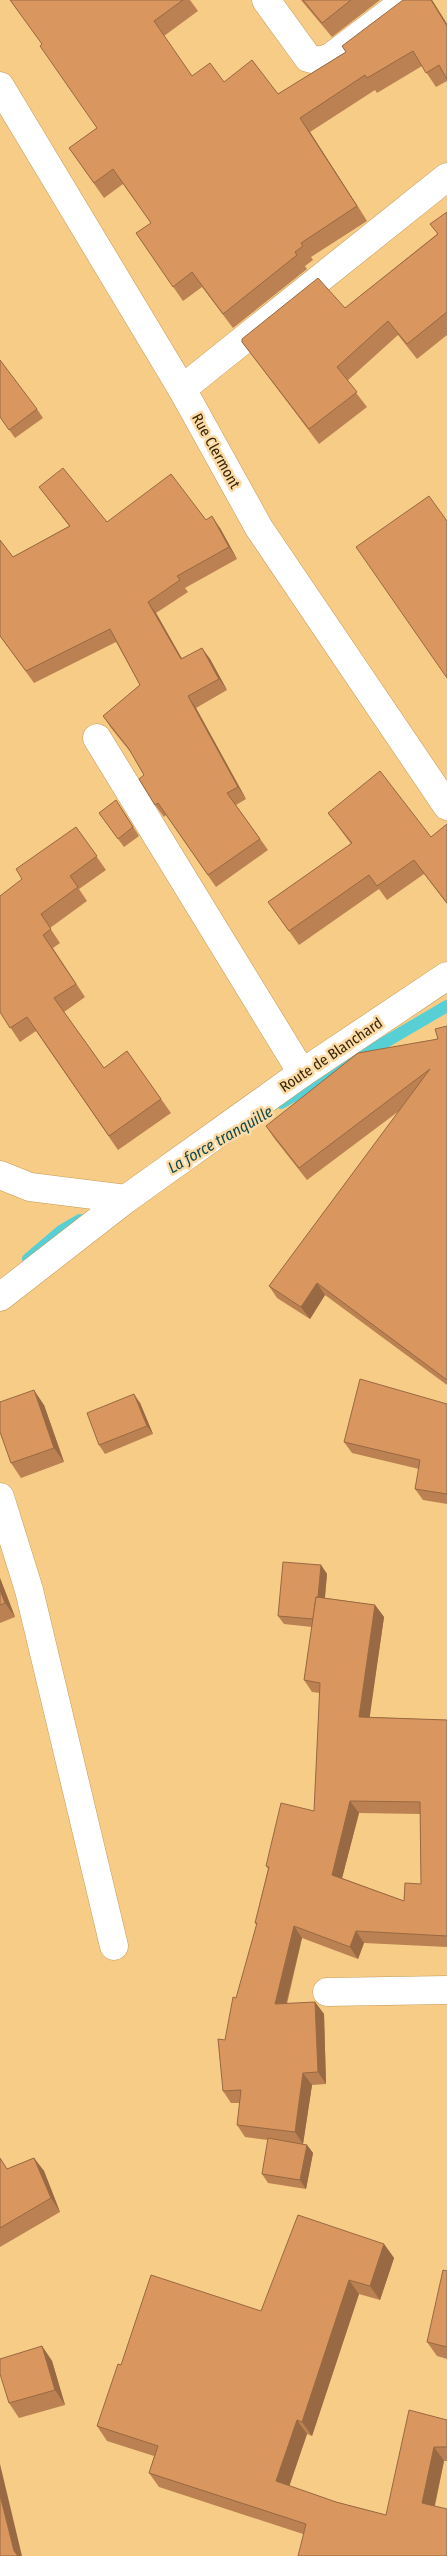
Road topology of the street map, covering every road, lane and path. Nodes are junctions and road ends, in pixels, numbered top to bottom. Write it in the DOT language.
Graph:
graph roads {
  1 [pos="266,0"];
  2 [pos="406,0"];
  3 [pos="4,101"];
  4 [pos="447,177"];
  5 [pos="182,389"];
  6 [pos="97,738"];
  7 [pos="447,806"];
  8 [pos="447,976"];
  9 [pos="302,1073"];
  10 [pos="0,1175"];
  11 [pos="126,1198"];
  12 [pos="0,1297"];
  13 [pos="0,1497"];
  14 [pos="114,1946"];
  15 [pos="447,1990"];
  16 [pos="327,1992"];
  1 -- 2 [label="street"];
  3 -- 5 [label="street, Rue Clermont"];
  4 -- 5 [label="street"];
  5 -- 7 [label="street, Rue Clermont"];
  6 -- 9 [label="street"];
  8 -- 9 [label="street, Route de Blanchard"];
  9 -- 11 [label="street, Route de Blanchard"];
  10 -- 11 [label="street"];
  11 -- 12 [label="street, Route de Blanchard"];
  13 -- 14 [label="street"];
  15 -- 16 [label="street"];
}
